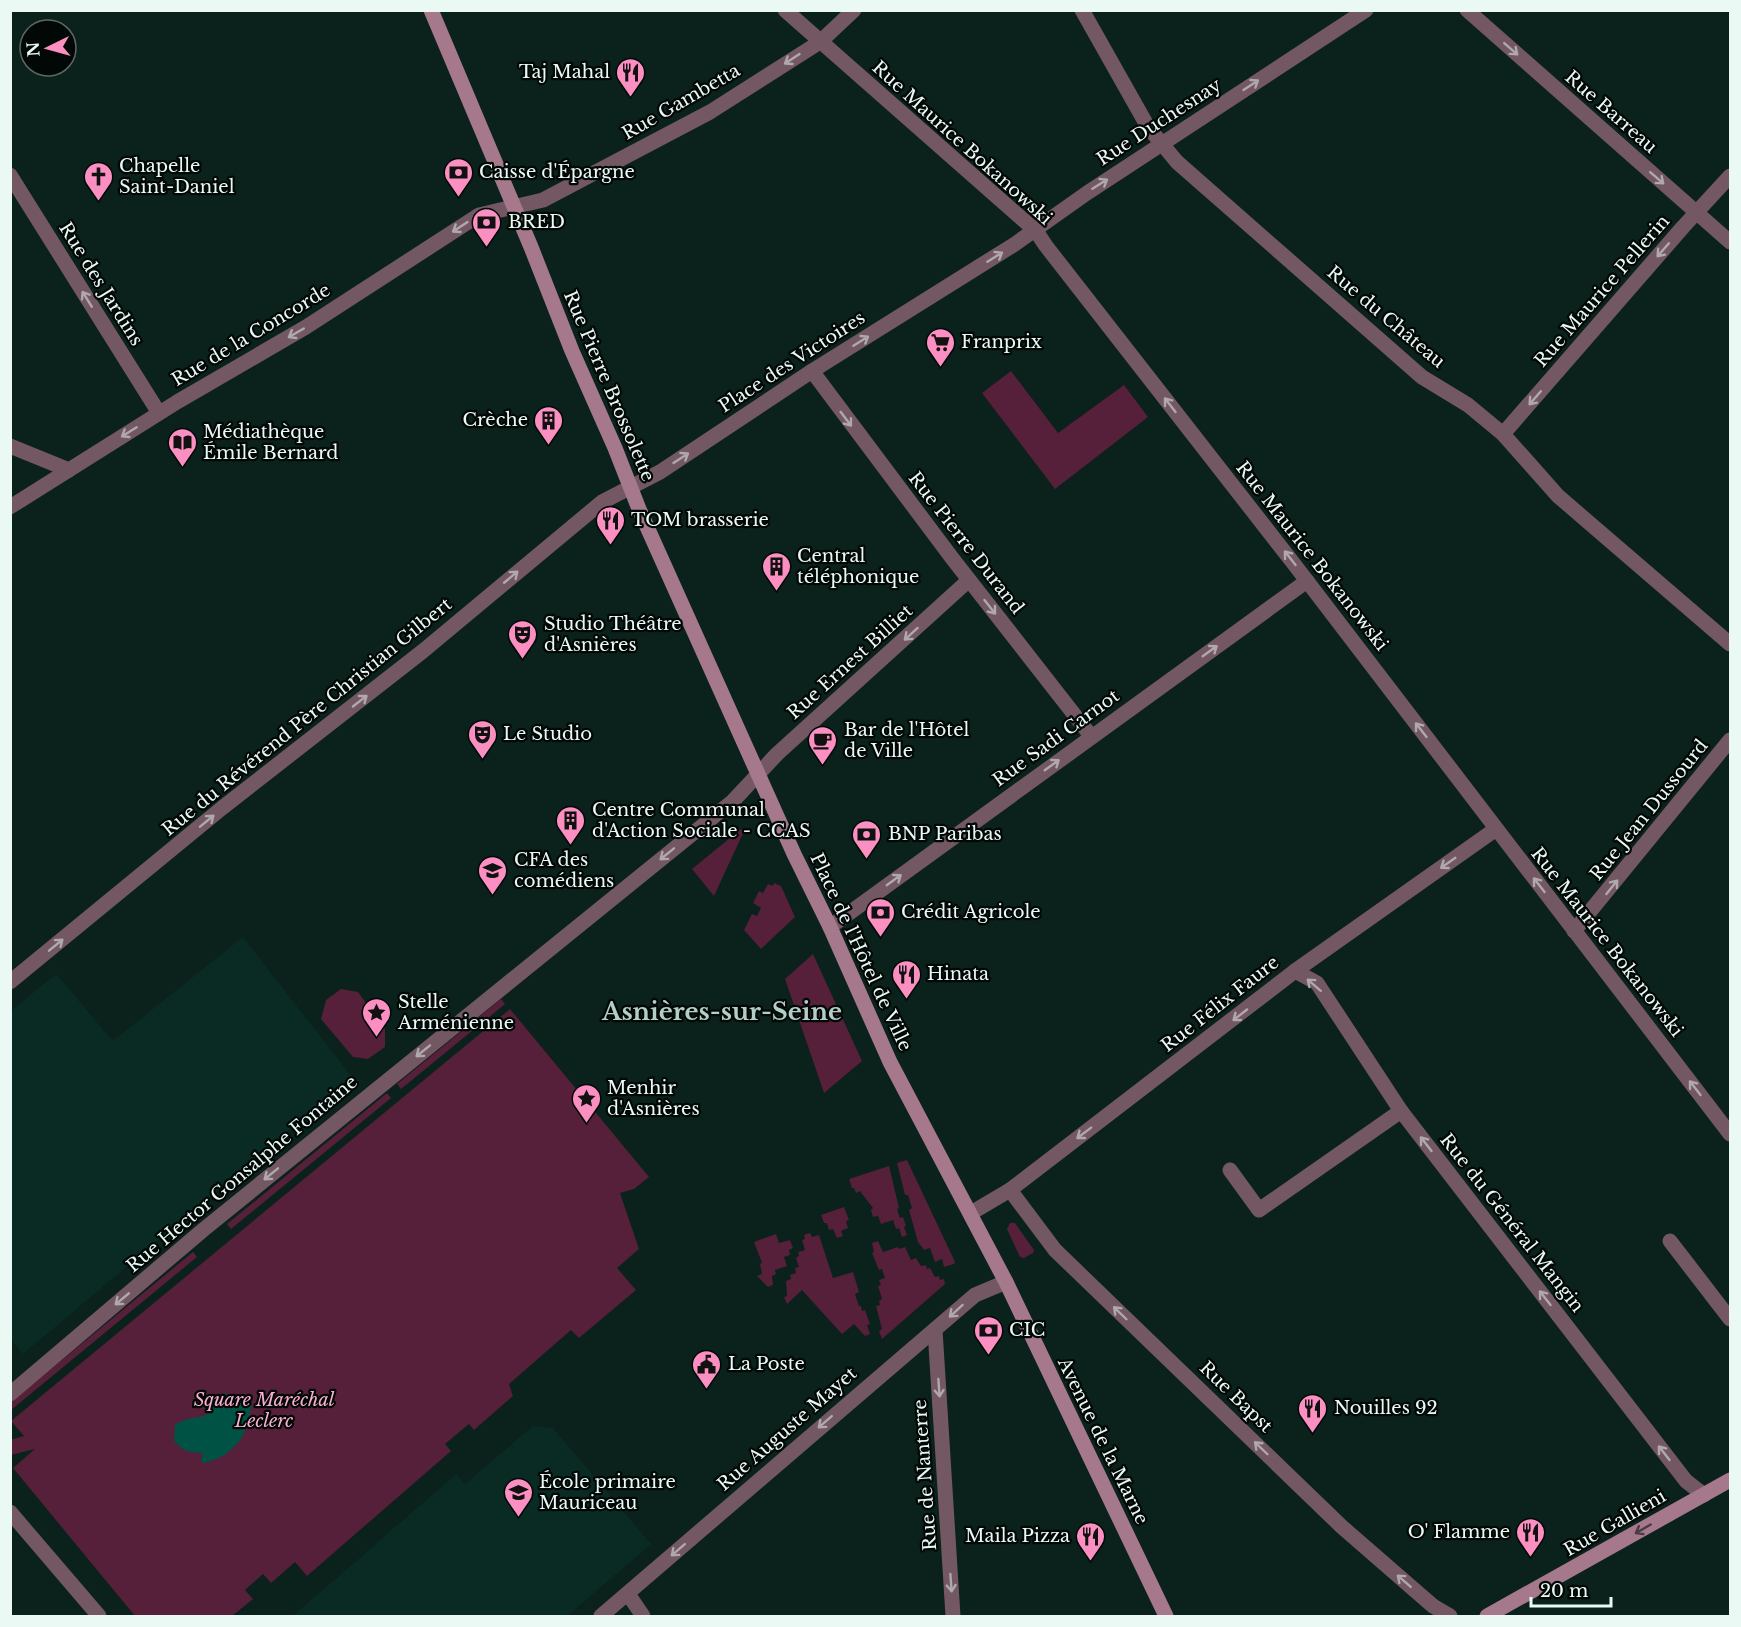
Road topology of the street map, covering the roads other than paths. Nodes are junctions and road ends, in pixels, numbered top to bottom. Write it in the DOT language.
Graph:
graph roads {
  1 [pos="431,10"];
  2 [pos="785,10"];
  3 [pos="854,10"];
  4 [pos="1082,10"];
  5 [pos="1366,10"];
  6 [pos="1467,10"];
  7 [pos="820,42"];
  8 [pos="1161,144"];
  9 [pos="10,175"];
  10 [pos="1731,176"];
  11 [pos="514,207"];
  12 [pos="1697,213"];
  13 [pos="1036,231"];
  14 [pos="1731,242"];
  15 [pos="975,270"];
  16 [pos="812,372"];
  17 [pos="159,413"];
  18 [pos="1503,434"];
  19 [pos="10,446"];
  20 [pos="69,470"];
  21 [pos="630,486"];
  22 [pos="10,507"];
  23 [pos="969,580"];
  24 [pos="1307,581"];
  25 [pos="1731,644"];
  26 [pos="1091,736"];
  27 [pos="1731,740"];
  28 [pos="758,774"];
  29 [pos="1496,829"];
  30 [pos="830,927"];
  31 [pos="1575,932"];
  32 [pos="1295,972"];
  33 [pos="10,982"];
  34 [pos="1401,1111"];
  35 [pos="1731,1134"];
  36 [pos="1230,1170"];
  37 [pos="1010,1190"];
  38 [pos="971,1213"];
  39 [pos="1670,1241"];
  40 [pos="1006,1282"];
  41 [pos="1731,1319"];
  42 [pos="935,1330"];
  43 [pos="10,1394"];
  44 [pos="1731,1480"];
  45 [pos="1704,1495"];
  46 [pos="10,1512"];
  47 [pos="628,1593"];
  48 [pos="90,1614"];
  49 [pos="601,1617"];
  50 [pos="643,1617"];
  51 [pos="953,1617"];
  52 [pos="1166,1617"];
  53 [pos="1449,1617"];
  54 [pos="1487,1617"];
  1 -- 11 [label="main road, Rue Pierre Brossolette"];
  2 -- 7 [label="street"];
  3 -- 7 [label="street, Rue Gambetta"];
  4 -- 8 [label="street, Rue du Château"];
  8 -- 5 [label="street, Rue Duchesnay, one-way"];
  6 -- 12 [label="street, Rue Barreau, one-way"];
  7 -- 11 [label="street, Rue Gambetta, one-way"];
  7 -- 13 [label="street, Rue Maurice Bokanowski"];
  13 -- 8 [label="street, Rue Duchesnay, one-way"];
  8 -- 18 [label="street, Rue du Château"];
  17 -- 9 [label="street, Rue des Jardins, one-way"];
  10 -- 12 [label="street, Rue Maurice Pellerin"];
  11 -- 17 [label="street, Rue de la Concorde, one-way"];
  11 -- 21 [label="main road, Rue Pierre Brossolette"];
  12 -- 14 [label="street, Rue Barreau"];
  12 -- 18 [label="street, Rue Maurice Pellerin, one-way"];
  15 -- 13 [label="street, Rue Duchesnay, one-way"];
  24 -- 13 [label="street, Rue Maurice Bokanowski, one-way"];
  16 -- 15 [label="street, Place des Victoires, one-way"];
  21 -- 16 [label="street, Place des Victoires, one-way"];
  16 -- 23 [label="street, Rue Pierre Durand, one-way"];
  17 -- 20 [label="street, Rue de la Concorde, one-way"];
  18 -- 25 [label="street, Rue du Château"];
  19 -- 20 [label="street"];
  20 -- 22 [label="street, Rue de la Concorde"];
  21 -- 28 [label="main road, Rue Pierre Brossolette"];
  33 -- 21 [label="street, Rue du Révérend Père Christian Gilbert, one-way"];
  23 -- 26 [label="street, Rue Pierre Durand, one-way"];
  23 -- 28 [label="street, Rue Ernest Billiet, one-way"];
  26 -- 24 [label="street, Rue Sadi Carnot, one-way"];
  29 -- 24 [label="street, Rue Maurice Bokanowski, one-way"];
  30 -- 26 [label="street, Rue Sadi Carnot, one-way"];
  31 -- 27 [label="street, Rue Jean Dussourd, one-way"];
  28 -- 30 [label="main road, Place de l'Hôtel de Ville"];
  28 -- 43 [label="street, Rue Hector Gonsalphe Fontaine, one-way"];
  31 -- 29 [label="street, Rue Maurice Bokanowski, one-way"];
  29 -- 32 [label="street, Rue Félix Faure, one-way"];
  30 -- 38 [label="main road, Place de l'Hôtel de Ville"];
  35 -- 31 [label="street, Rue Maurice Bokanowski, one-way"];
  34 -- 32 [label="street, Rue du Général Mangin, one-way"];
  32 -- 37 [label="street, Rue Félix Faure, one-way"];
  34 -- 36 [label="street"];
  45 -- 34 [label="street, Rue du Général Mangin, one-way"];
  37 -- 38 [label="street, Rue Félix Faure"];
  53 -- 37 [label="street, Rue Bapst, one-way"];
  38 -- 40 [label="main road, Place de l'Hôtel de Ville"];
  39 -- 41 [label="street"];
  40 -- 42 [label="street, Rue Auguste Mayet, one-way"];
  40 -- 52 [label="main road, Avenue de la Marne"];
  42 -- 47 [label="street, Rue Auguste Mayet, one-way"];
  42 -- 51 [label="street, Rue de Nanterre, one-way"];
  44 -- 45 [label="main road, Rue Gallieni"];
  45 -- 54 [label="main road, Rue Gallieni, one-way"];
  46 -- 48 [label="street"];
  47 -- 49 [label="street, Rue Auguste Mayet"];
  47 -- 50 [label="street"];
}
